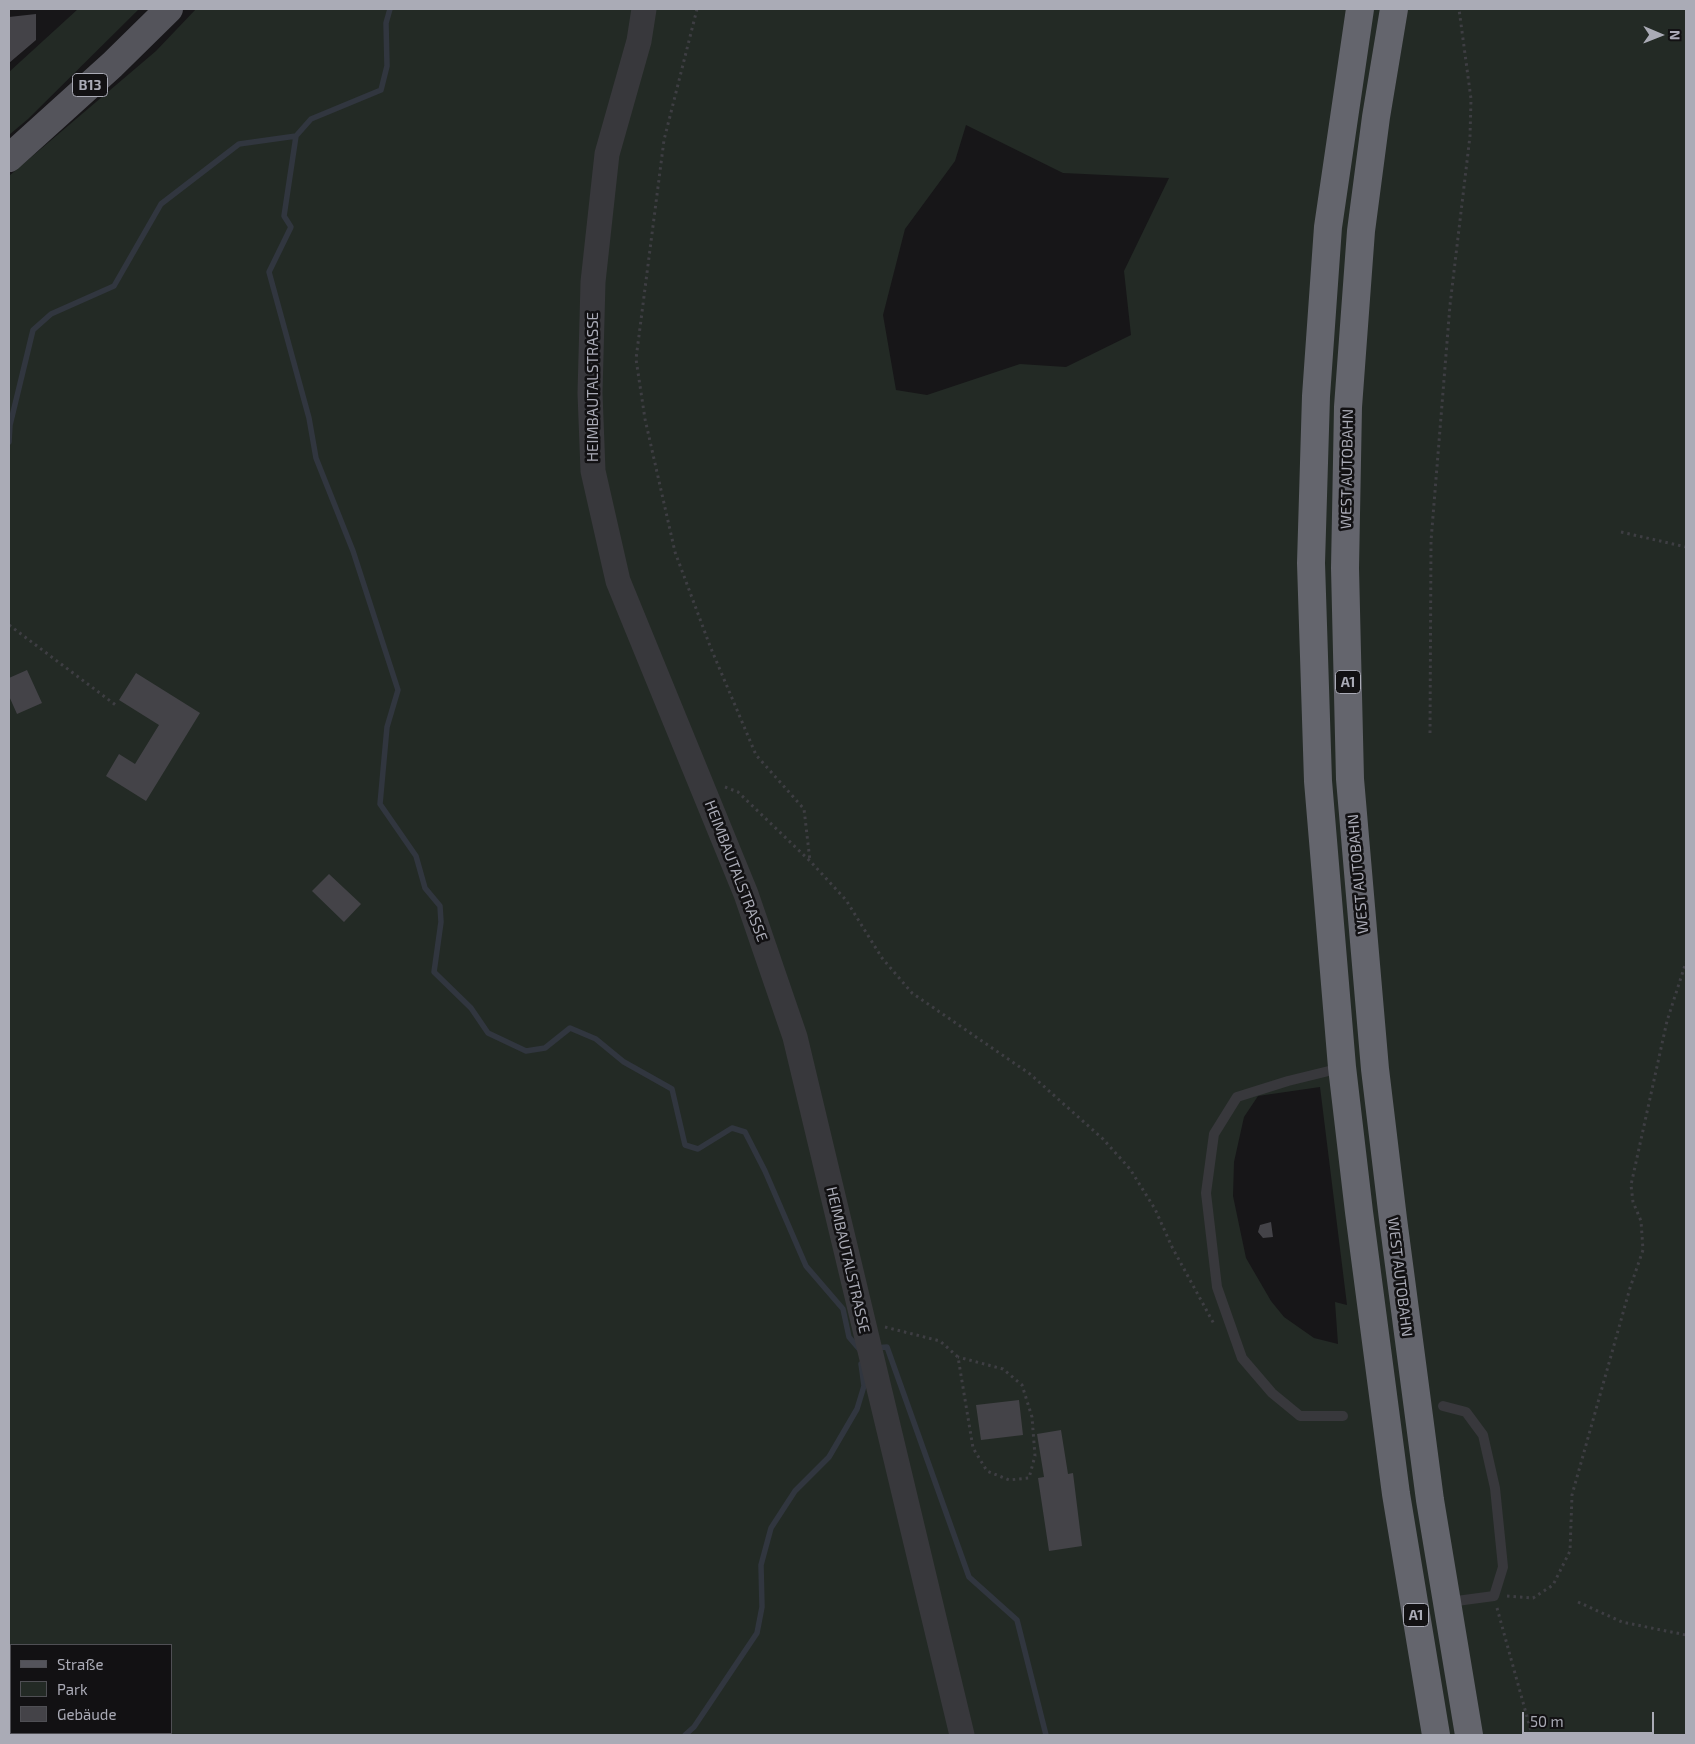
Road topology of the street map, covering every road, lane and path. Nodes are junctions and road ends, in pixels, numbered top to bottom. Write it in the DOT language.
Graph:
graph roads {
  1 [pos="169,9"];
  2 [pos="644,9"];
  3 [pos="697,9"];
  4 [pos="1360,9"];
  5 [pos="1394,9"];
  6 [pos="1459,9"];
  7 [pos="9,158"];
  8 [pos="1621,532"];
  9 [pos="1686,547"];
  10 [pos="9,625"];
  11 [pos="117,706"];
  12 [pos="1430,733"];
  13 [pos="701,779"];
  14 [pos="810,861"];
  15 [pos="1686,962"];
  16 [pos="1342,1067"];
  17 [pos="1230,1324"];
  18 [pos="868,1340"];
  19 [pos="958,1357"];
  20 [pos="1443,1406"];
  21 [pos="1343,1416"];
  22 [pos="1494,1596"];
  23 [pos="1446,1602"];
  24 [pos="1578,1602"];
  25 [pos="1686,1635"];
  26 [pos="962,1735"];
  27 [pos="1436,1735"];
  28 [pos="1469,1735"];
  29 [pos="1532,1735"];
  1 -- 7 [label="main road, B13"];
  2 -- 13 [label="street, HEIMBAUTALSTRASSE"];
  3 -- 14 [label="path"];
  4 -- 16 [label="highway, WEST AUTOBAHN / A1"];
  5 -- 23 [label="highway, WEST AUTOBAHN / A1"];
  6 -- 12 [label="path"];
  8 -- 9 [label="path"];
  10 -- 11 [label="path"];
  13 -- 14 [label="path"];
  13 -- 18 [label="street, HEIMBAUTALSTRASSE"];
  14 -- 17 [label="path"];
  15 -- 22 [label="path"];
  16 -- 17 [label="lane"];
  16 -- 27 [label="highway, WEST AUTOBAHN / A1"];
  17 -- 21 [label="lane"];
  18 -- 19 [label="path"];
  18 -- 26 [label="street, HEIMBAUTALSTRASSE"];
  19 -- 19 [label="path"];
  20 -- 22 [label="lane"];
  22 -- 23 [label="lane"];
  22 -- 29 [label="path"];
  23 -- 28 [label="highway, WEST AUTOBAHN / A1"];
  24 -- 25 [label="path"];
}
